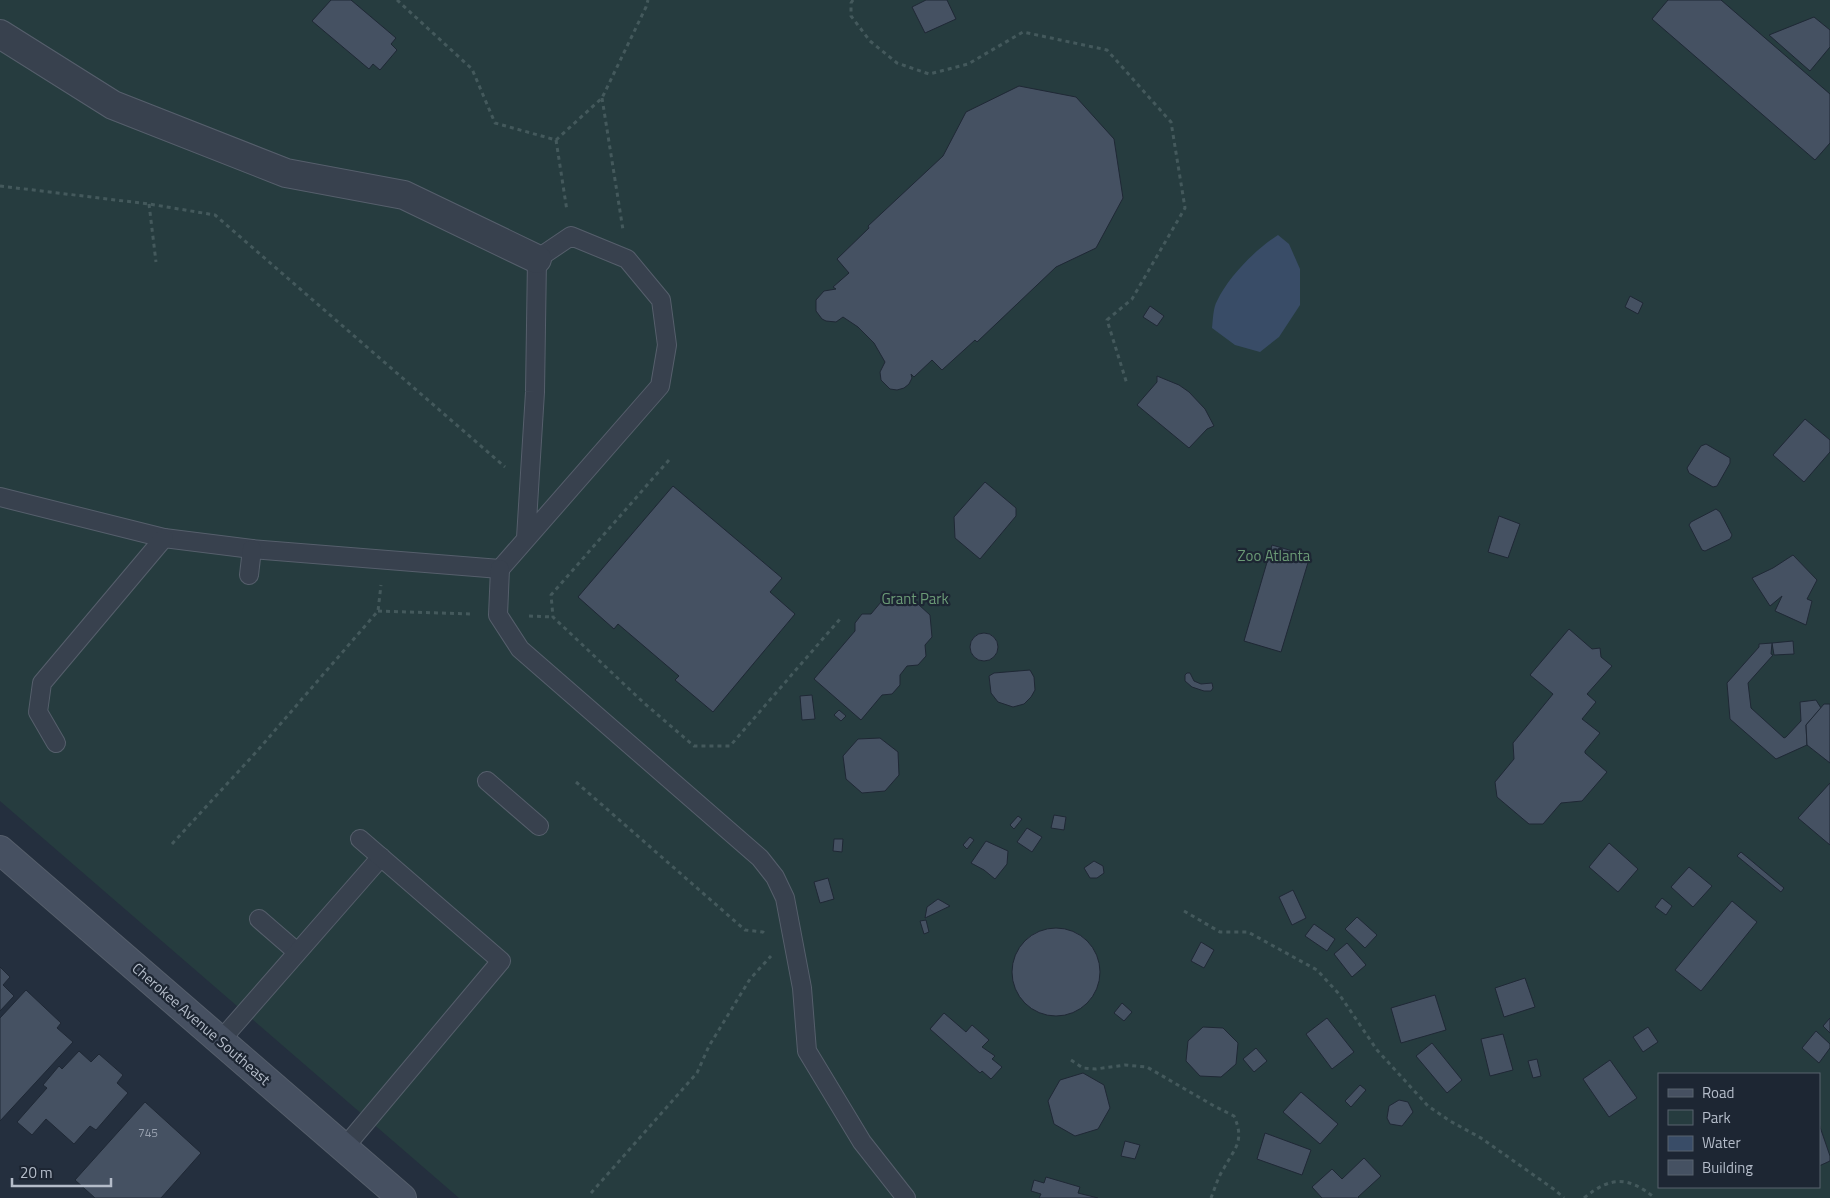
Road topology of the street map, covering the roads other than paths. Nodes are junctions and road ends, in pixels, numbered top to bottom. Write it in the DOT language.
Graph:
graph roads {
  1 [pos="0,34"];
  2 [pos="537,259"];
  3 [pos="0,497"];
  4 [pos="164,538"];
  5 [pos="526,538"];
  6 [pos="252,549"];
  7 [pos="500,569"];
  8 [pos="249,575"];
  9 [pos="56,743"];
  10 [pos="487,781"];
  11 [pos="539,826"];
  12 [pos="360,839"];
  13 [pos="0,850"];
  14 [pos="381,856"];
  15 [pos="259,919"];
  16 [pos="297,952"];
  17 [pos="220,1041"];
  18 [pos="344,1148"];
  19 [pos="402,1198"];
  20 [pos="906,1198"];
  1 -- 2 [label="street"];
  2 -- 5 [label="lane"];
  2 -- 5 [label="lane"];
  3 -- 4 [label="lane"];
  4 -- 6 [label="lane"];
  4 -- 9 [label="lane"];
  5 -- 7 [label="lane"];
  6 -- 7 [label="lane"];
  6 -- 8 [label="lane"];
  7 -- 20 [label="lane"];
  10 -- 11 [label="lane"];
  12 -- 14 [label="lane"];
  13 -- 17 [label="street, Cherokee Avenue Southeast"];
  14 -- 16 [label="lane"];
  14 -- 18 [label="lane"];
  15 -- 16 [label="lane"];
  16 -- 17 [label="lane"];
  17 -- 18 [label="street, Cherokee Avenue Southeast"];
  18 -- 19 [label="street, Cherokee Avenue Southeast"];
}
